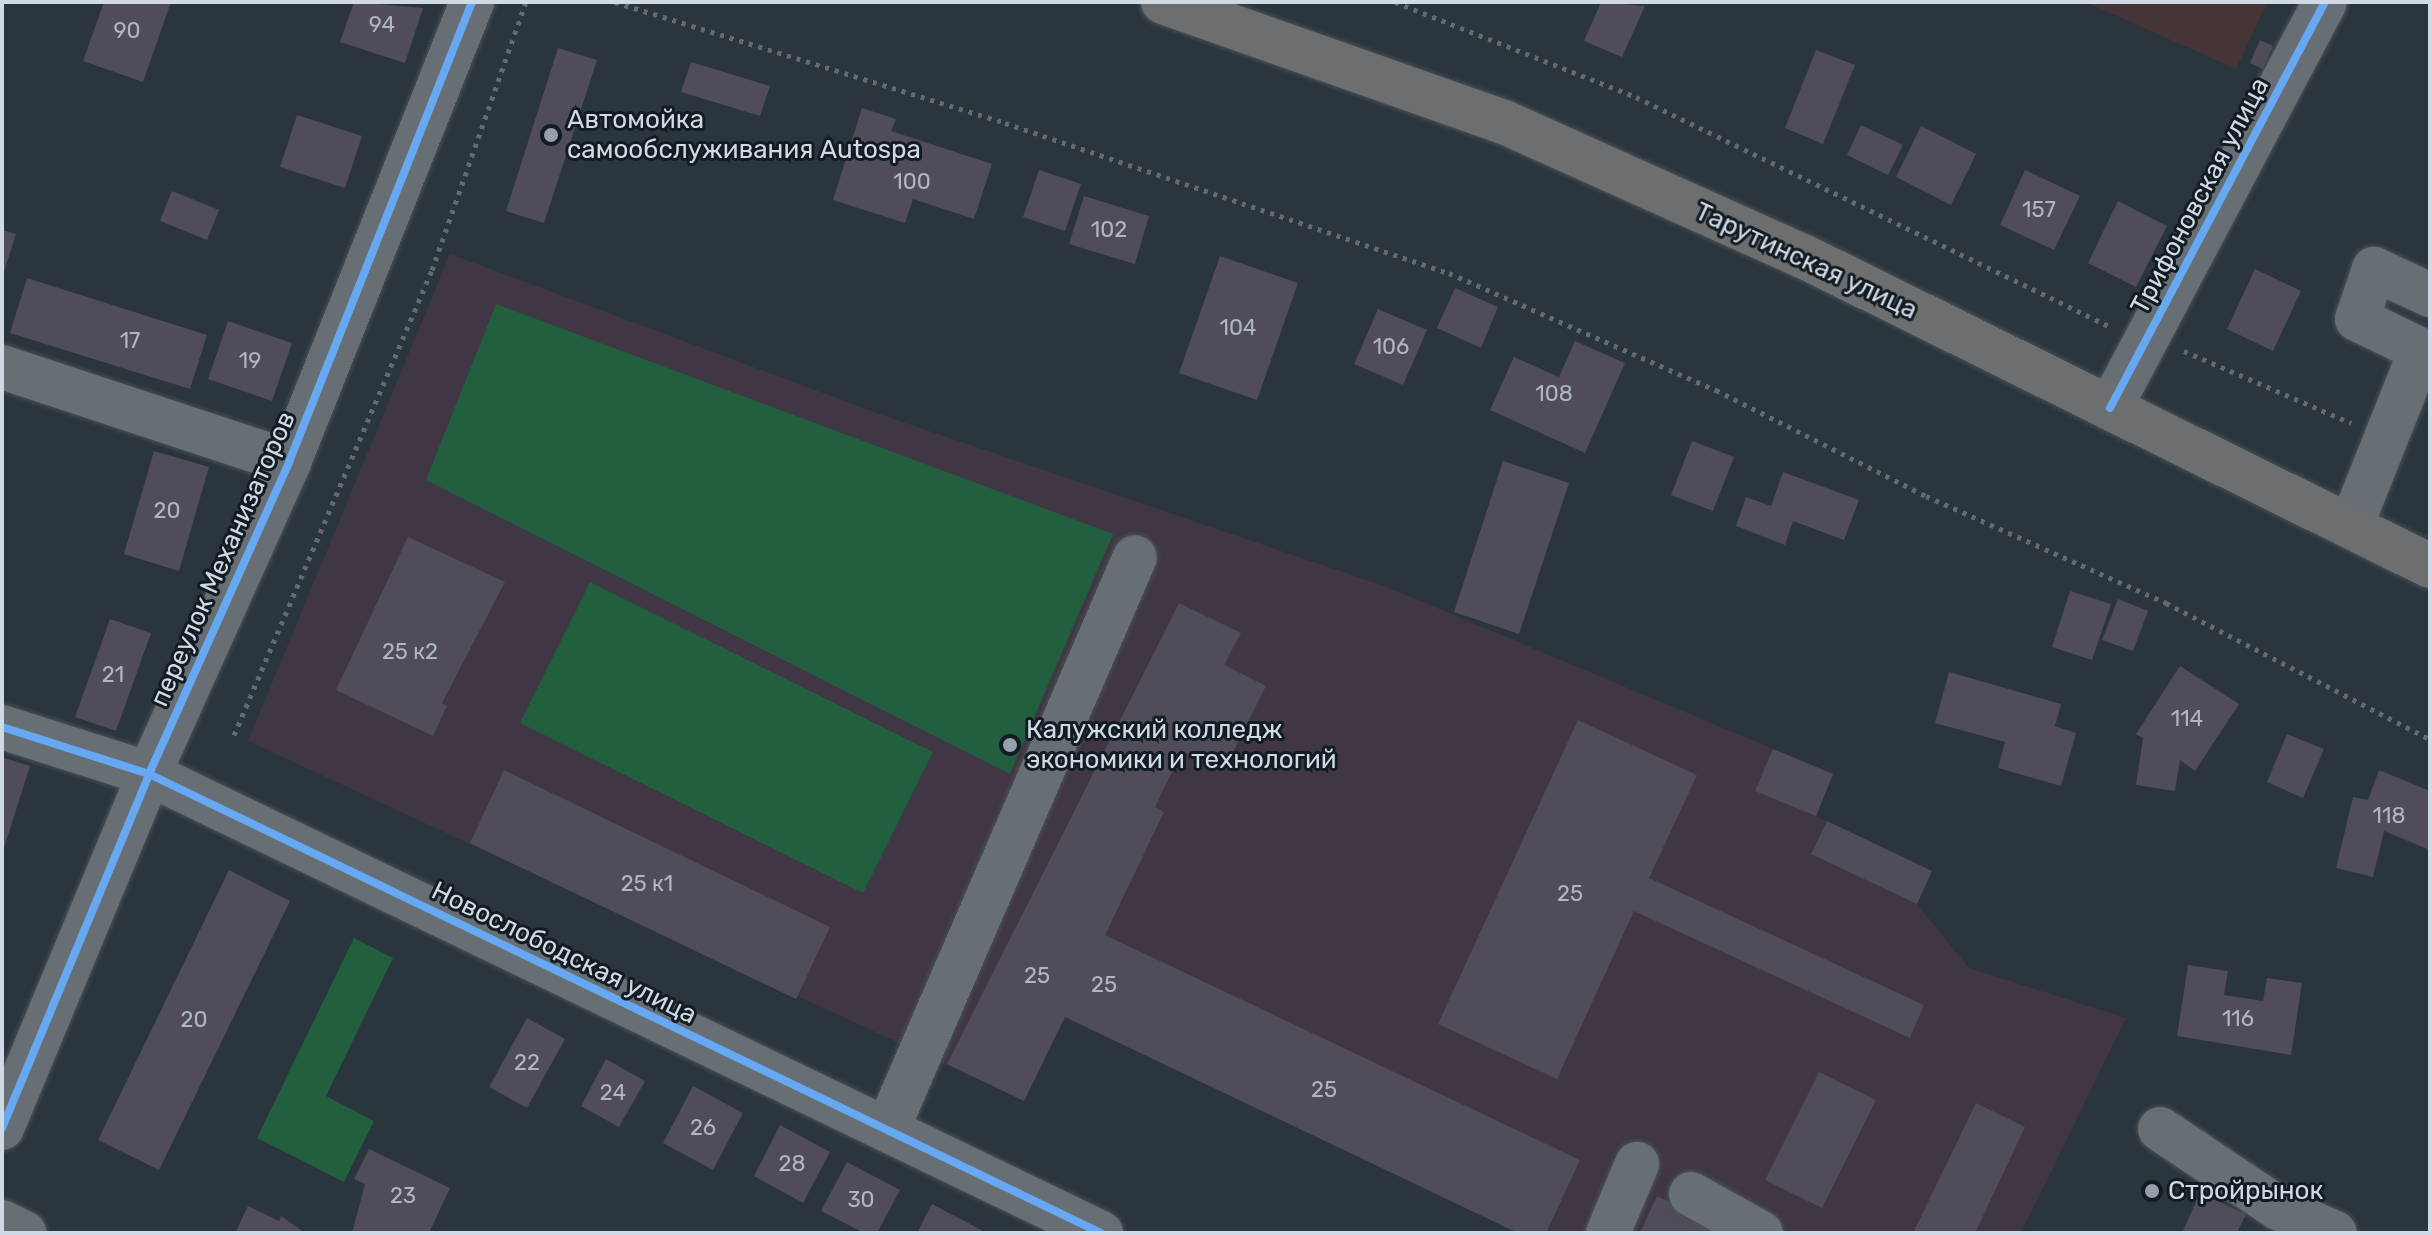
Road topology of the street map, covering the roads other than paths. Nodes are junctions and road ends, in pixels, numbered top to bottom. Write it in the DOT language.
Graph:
graph roads {
  1 [pos="472,2"];
  2 [pos="1163,2"];
  3 [pos="2325,2"];
  4 [pos="2430,295"];
  5 [pos="2,367"];
  6 [pos="2110,408"];
  7 [pos="289,462"];
  8 [pos="2351,526"];
  9 [pos="1135,557"];
  10 [pos="2430,566"];
  11 [pos="2,727"];
  12 [pos="149,774"];
  13 [pos="2,1128"];
  14 [pos="2160,1129"];
  15 [pos="887,1130"];
  16 [pos="1637,1164"];
  17 [pos="1691,1194"];
  18 [pos="2,1222"];
  19 [pos="25,1233"];
  20 [pos="1101,1233"];
  21 [pos="1608,1233"];
  22 [pos="1761,1233"];
  23 [pos="2335,1233"];
  1 -- 7 [label="street, переулок Механизаторов"];
  2 -- 6 [label="main road, Тарутинская улица"];
  3 -- 6 [label="street, Трифоновская улица"];
  4 -- 8 [label="street"];
  5 -- 7 [label="street"];
  6 -- 8 [label="main road, Тарутинская улица"];
  7 -- 12 [label="street, переулок Механизаторов"];
  8 -- 10 [label="main road, Тарутинская улица"];
  9 -- 15 [label="street"];
  11 -- 12 [label="street, Новослободская улица"];
  12 -- 13 [label="street, переулок Механизаторов"];
  12 -- 15 [label="street, Новослободская улица"];
  14 -- 23 [label="street"];
  15 -- 20 [label="street, Новослободская улица"];
  16 -- 21 [label="street"];
  17 -- 22 [label="street"];
  18 -- 19 [label="street"];
}
